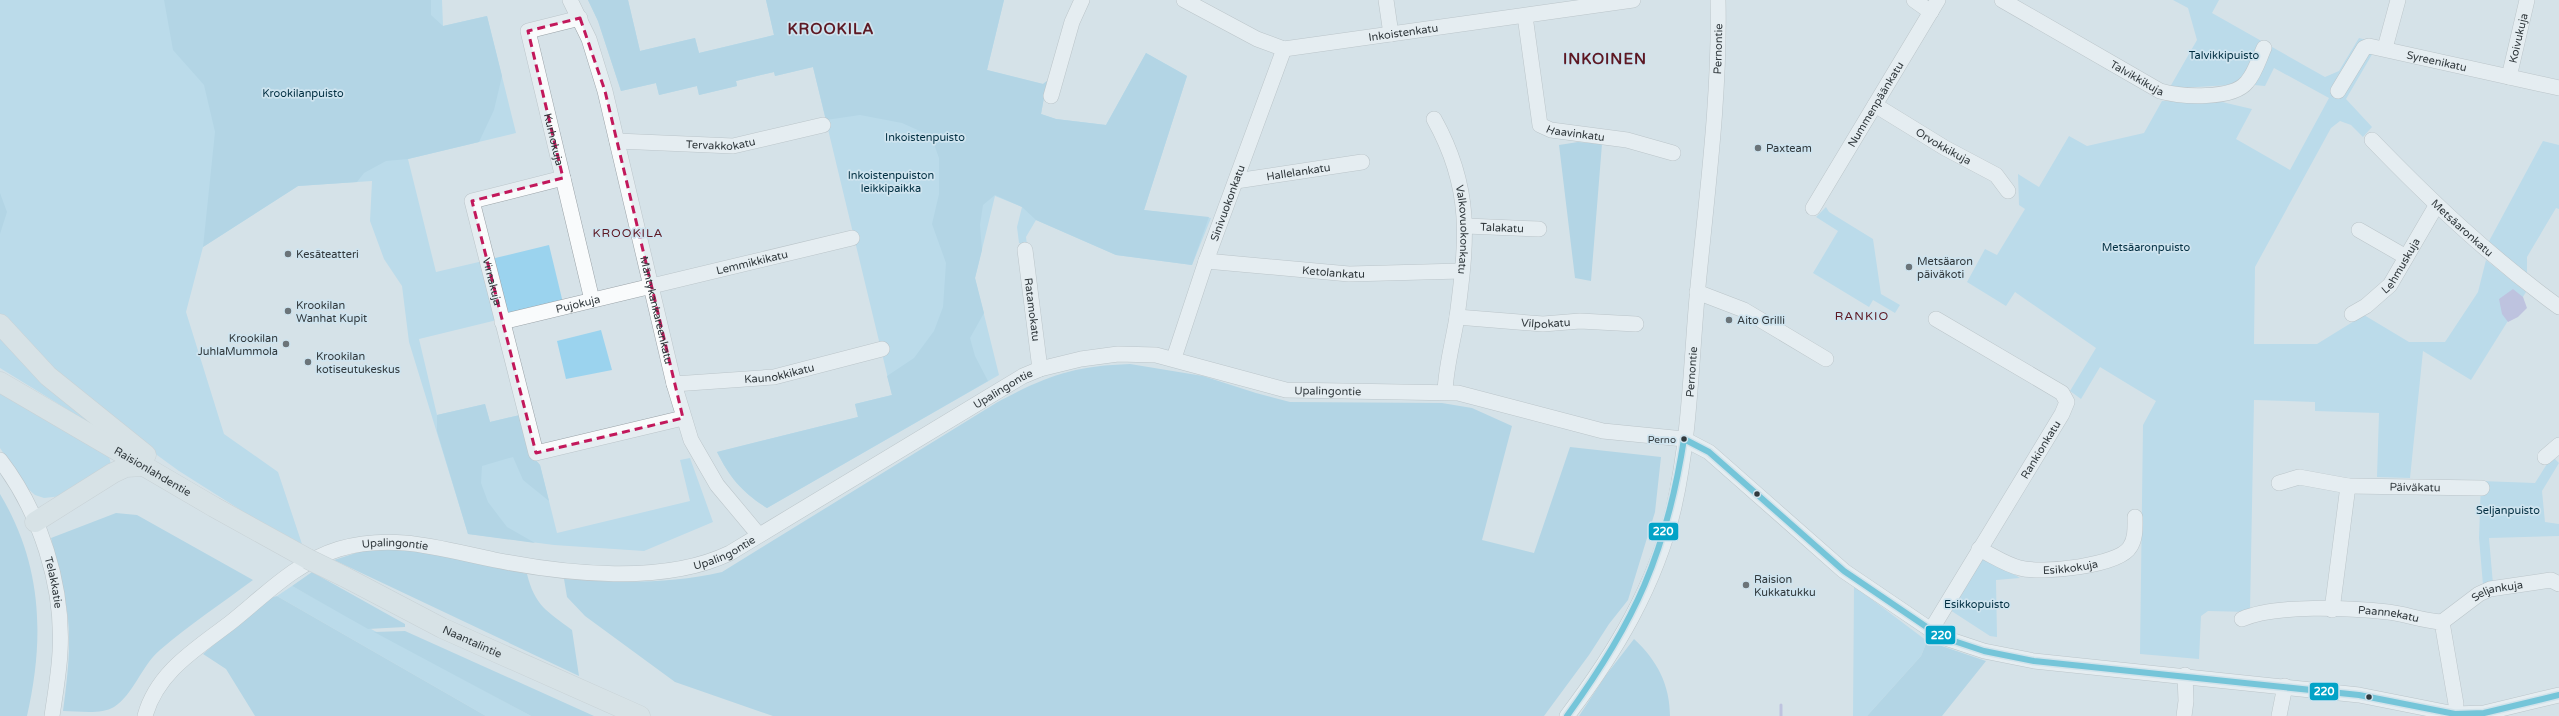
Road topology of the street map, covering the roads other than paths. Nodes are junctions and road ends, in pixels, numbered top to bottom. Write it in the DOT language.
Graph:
graph roads {
  1 [pos="570,0"];
  2 [pos="1082,0"];
  3 [pos="1184,0"];
  4 [pos="1386,0"];
  5 [pos="1718,0"];
  6 [pos="1914,0"];
  7 [pos="2002,0"];
  8 [pos="2398,0"];
  9 [pos="2527,0"];
  10 [pos="1625,1"];
  11 [pos="1934,6"];
  12 [pos="1525,16"];
  13 [pos="580,18"];
  14 [pos="1391,34"];
  15 [pos="2264,48"];
  16 [pos="2385,48"];
  17 [pos="1284,49"];
  18 [pos="2509,77"];
  19 [pos="2559,88"];
  20 [pos="2338,91"];
  21 [pos="1051,96"];
  22 [pos="1875,105"];
  23 [pos="1434,119"];
  24 [pos="823,125"];
  25 [pos="2372,140"];
  26 [pos="617,142"];
  27 [pos="1673,153"];
  28 [pos="1362,162"];
  29 [pos="563,178"];
  30 [pos="1236,181"];
  31 [pos="2008,191"];
  32 [pos="2436,206"];
  33 [pos="1813,208"];
  34 [pos="1466,226"];
  35 [pos="1538,229"];
  36 [pos="2359,230"];
  37 [pos="852,238"];
  38 [pos="1025,250"];
  39 [pos="2406,257"];
  40 [pos="1206,261"];
  41 [pos="1461,271"];
  42 [pos="653,286"];
  43 [pos="1697,292"];
  44 [pos="592,300"];
  45 [pos="2559,307"];
  46 [pos="2352,314"];
  47 [pos="1457,317"];
  48 [pos="1936,319"];
  49 [pos="502,322"];
  50 [pos="0,324"];
  51 [pos="1636,324"];
  52 [pos="882,349"];
  53 [pos="1174,358"];
  54 [pos="1826,359"];
  55 [pos="1040,369"];
  56 [pos="0,382"];
  57 [pos="674,384"];
  58 [pos="1445,392"];
  59 [pos="683,418"];
  60 [pos="1684,439"];
  61 [pos="2559,445"];
  62 [pos="2545,457"];
  63 [pos="0,460"];
  64 [pos="144,466"];
  65 [pos="2278,483"];
  66 [pos="2348,486"];
  67 [pos="2482,488"];
  68 [pos="214,507"];
  69 [pos="2135,517"];
  70 [pos="35,522"];
  71 [pos="758,534"];
  72 [pos="1979,549"];
  73 [pos="308,559"];
  74 [pos="2559,584"];
  75 [pos="2332,610"];
  76 [pos="2242,619"];
  77 [pos="2442,622"];
  78 [pos="1931,630"];
  79 [pos="2185,675"];
  80 [pos="2285,686"];
  81 [pos="2559,695"];
  82 [pos="2455,715"];
  83 [pos="52,716"];
  84 [pos="145,716"];
  85 [pos="640,716"];
  86 [pos="1567,716"];
  87 [pos="2184,716"];
  88 [pos="2279,716"];
  1 -- 13 [label="street, Mäntykankareenkatu"];
  2 -- 21 [label="street"];
  3 -- 17 [label="street, Inkoistenkatu"];
  4 -- 14 [label="street"];
  5 -- 43 [label="street, Pernontie"];
  6 -- 11 [label="street"];
  7 -- 15 [label="street, Talvikkikuja"];
  8 -- 16 [label="street"];
  9 -- 18 [label="street, Koivukuja"];
  10 -- 12 [label="street, Inkoistenkatu"];
  11 -- 22 [label="street, Nummenpäänkatu"];
  12 -- 14 [label="street, Inkoistenkatu"];
  12 -- 27 [label="street, Haavinkatu"];
  13 -- 26 [label="street, Mäntykankareenkatu"];
  13 -- 29 [label="street, Kurhokuja"];
  14 -- 17 [label="street, Inkoistenkatu"];
  16 -- 18 [label="street, Syreenikatu"];
  16 -- 20 [label="street, Syreenikatu"];
  17 -- 30 [label="street, Sinivuokonkatu"];
  18 -- 19 [label="street, Syreenikatu"];
  22 -- 31 [label="street, Orvokkikuja"];
  22 -- 33 [label="street, Nummenpäänkatu"];
  23 -- 34 [label="street, Valkovuokonkatu"];
  24 -- 26 [label="street, Tervakkokatu"];
  25 -- 32 [label="street, Metsäaronkatu"];
  26 -- 42 [label="street, Mäntykankareenkatu"];
  28 -- 30 [label="street, Hallelankatu"];
  29 -- 44 [label="street, Kurhokuja"];
  29 -- 49 [label="street, Virnakuja"];
  30 -- 40 [label="street, Sinivuokonkatu"];
  32 -- 39 [label="street, Lehmuskuja"];
  32 -- 45 [label="street, Metsäaronkatu"];
  34 -- 35 [label="street, Talakatu"];
  34 -- 41 [label="street, Valkovuokonkatu"];
  36 -- 39 [label="street"];
  37 -- 42 [label="street, Lemmikkikatu"];
  38 -- 55 [label="street, Ratamokatu"];
  39 -- 46 [label="street, Lehmuskuja"];
  40 -- 41 [label="street, Ketolankatu"];
  40 -- 53 [label="street, Sinivuokonkatu"];
  41 -- 47 [label="street, Valkovuokonkatu"];
  42 -- 44 [label="street, Pujokuja"];
  42 -- 57 [label="street, Mäntykankareenkatu"];
  43 -- 54 [label="street"];
  43 -- 60 [label="street, Pernontie"];
  44 -- 49 [label="street, Pujokuja"];
  47 -- 51 [label="street, Vilpokatu"];
  47 -- 58 [label="street, Valkovuokonkatu"];
  48 -- 72 [label="street, Rankionkatu"];
  49 -- 59 [label="street, Virnakuja"];
  50 -- 68 [label="main road"];
  52 -- 57 [label="street, Kaunokkikatu"];
  53 -- 55 [label="street, Upalingontie"];
  53 -- 58 [label="street, Upalingontie"];
  55 -- 71 [label="street, Upalingontie"];
  56 -- 64 [label="main road, Raisionlahdentie"];
  57 -- 59 [label="street, Mäntykankareenkatu"];
  58 -- 60 [label="street, Upalingontie"];
  59 -- 71 [label="street, Mäntykankareenkatu"];
  60 -- 78 [label="street, Upalingontie"];
  60 -- 86 [label="street, Pernontie"];
  61 -- 62 [label="street"];
  63 -- 70 [label="street, Telakkatie"];
  64 -- 68 [label="main road, Raisionlahdentie"];
  64 -- 70 [label="main road"];
  65 -- 66 [label="street, Päiväkatu"];
  66 -- 67 [label="street, Päiväkatu"];
  66 -- 75 [label="street"];
  68 -- 73 [label="main road, Raisionlahdentie"];
  69 -- 72 [label="street, Esikkokuja"];
  70 -- 83 [label="street, Telakkatie"];
  71 -- 84 [label="street, Upalingontie"];
  72 -- 78 [label="street, Rankionkatu"];
  73 -- 85 [label="main road, Naantalintie, bridge"];
  74 -- 77 [label="street, Seljankuja"];
  75 -- 76 [label="street, Paannekatu"];
  75 -- 77 [label="street, Paannekatu"];
  77 -- 82 [label="street"];
  78 -- 79 [label="street, Upalingontie"];
  79 -- 80 [label="street, Upalingontie"];
  79 -- 87 [label="street"];
  80 -- 82 [label="street, Upalingontie"];
  80 -- 88 [label="street"];
  81 -- 82 [label="street, Upalingontie"];
}
